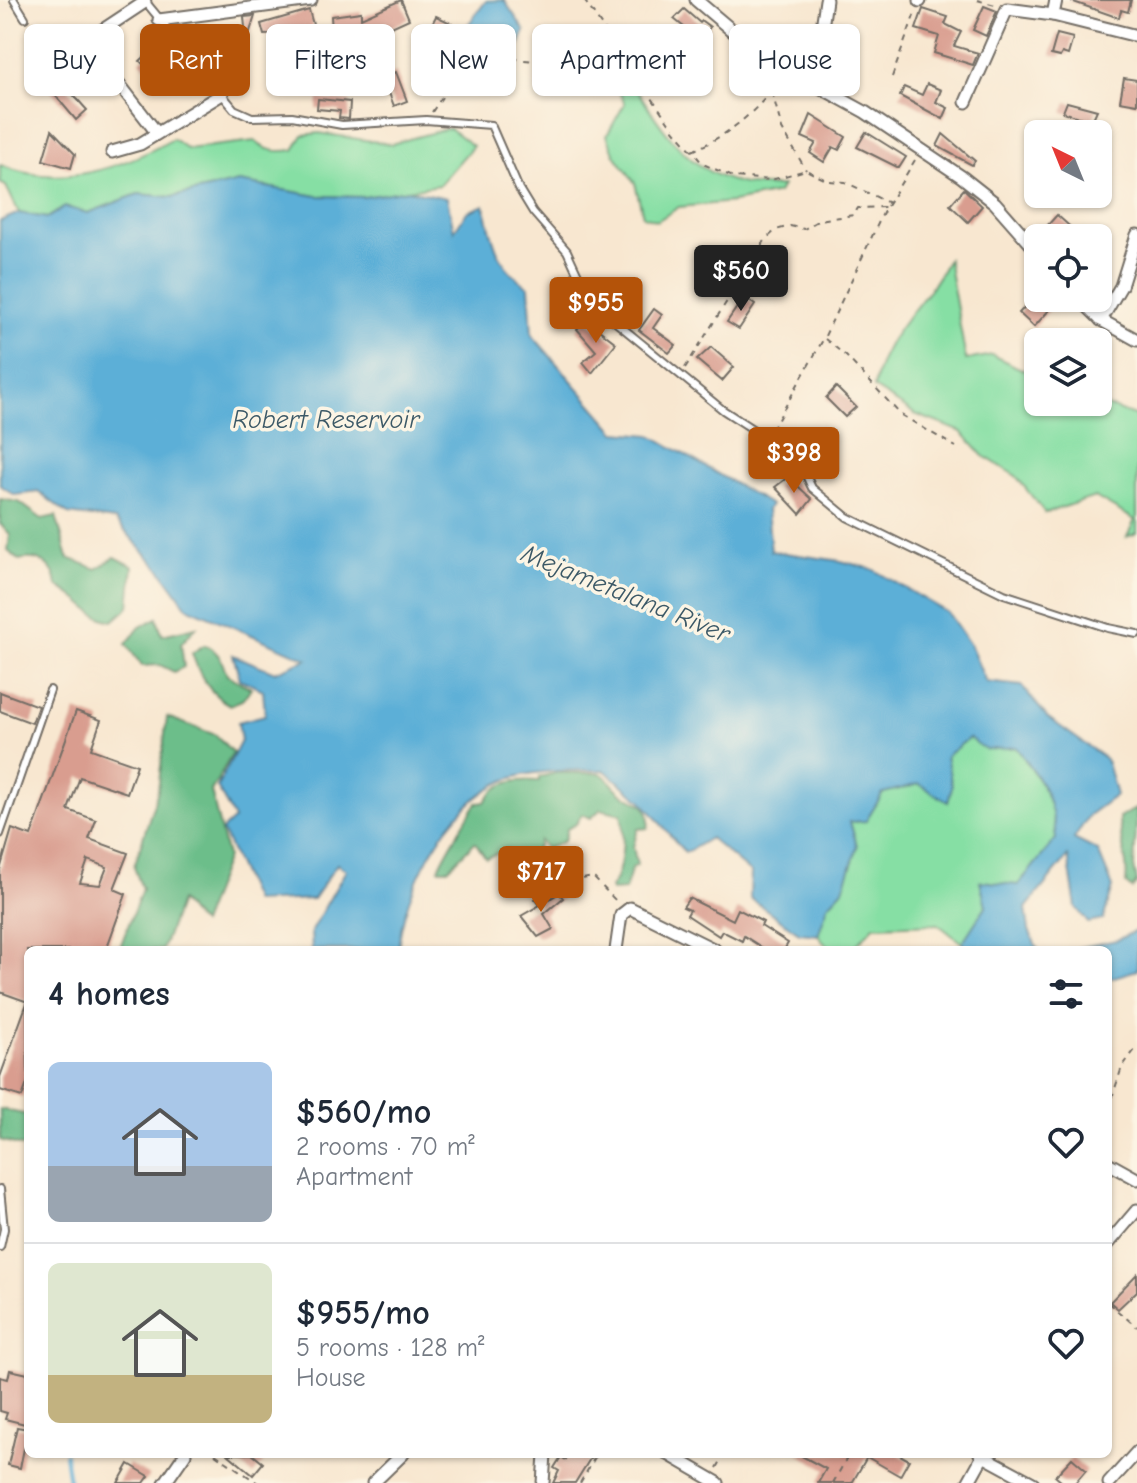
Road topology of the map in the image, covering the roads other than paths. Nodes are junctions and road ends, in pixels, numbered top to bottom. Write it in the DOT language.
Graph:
graph roads {
  1 [pos="14,0"];
  2 [pos="311,0"];
  3 [pos="696,0"];
  4 [pos="826,0"];
  5 [pos="1056,0"];
  6 [pos="144,1"];
  7 [pos="277,2"];
  8 [pos="711,6"];
  9 [pos="1053,15"];
  10 [pos="25,18"];
  11 [pos="159,20"];
  12 [pos="162,24"];
  13 [pos="732,24"];
  14 [pos="823,24"];
  15 [pos="1137,36"];
  16 [pos="219,96"];
  17 [pos="224,96"];
  18 [pos="836,96"];
  19 [pos="966,102"];
  20 [pos="157,133"];
  21 [pos="112,152"];
  22 [pos="1137,235"];
  23 [pos="1024,236"];
  24 [pos="1093,312"];
  25 [pos="1101,320"];
  26 [pos="1137,340"];
  27 [pos="1137,634"];
  28 [pos="50,690"];
  29 [pos="0,834"];
  30 [pos="617,946"];
  31 [pos="707,946"];
  32 [pos="1112,1165"];
  33 [pos="1137,1179"];
  34 [pos="0,1189"];
  35 [pos="1137,1210"];
  36 [pos="1112,1239"];
  37 [pos="0,1247"];
  38 [pos="1137,1452"];
  39 [pos="182,1458"];
  40 [pos="399,1458"];
  41 [pos="545,1458"];
  42 [pos="675,1458"];
  43 [pos="980,1458"];
  44 [pos="987,1458"];
  45 [pos="165,1483"];
  46 [pos="373,1483"];
  47 [pos="543,1483"];
  48 [pos="718,1483"];
  49 [pos="968,1483"];
  50 [pos="1033,1483"];
  51 [pos="1109,1483"];
  1 -- 10 [label="lane"];
  2 -- 7 [label="street"];
  3 -- 8 [label="street"];
  4 -- 14 [label="street"];
  5 -- 9 [label="street"];
  6 -- 11 [label="lane"];
  6 -- 20 [label="street"];
  7 -- 11 [label="street"];
  8 -- 13 [label="street"];
  9 -- 15 [label="street"];
  9 -- 19 [label="street"];
  11 -- 12 [label="lane"];
  16 -- 20 [label="street"];
  17 -- 27 [label="lane"];
  18 -- 23 [label="street"];
  20 -- 21 [label="street"];
  22 -- 25 [label="street"];
  24 -- 25 [label="street"];
  25 -- 26 [label="street"];
  28 -- 29 [label="lane"];
  30 -- 31 [label="street"];
  32 -- 33 [label="street"];
  34 -- 37 [label="lane"];
  35 -- 36 [label="street"];
  38 -- 51 [label="street"];
  39 -- 45 [label="street"];
  40 -- 46 [label="street"];
  41 -- 47 [label="street"];
  42 -- 48 [label="street"];
  43 -- 49 [label="street"];
  44 -- 50 [label="street"];
}
